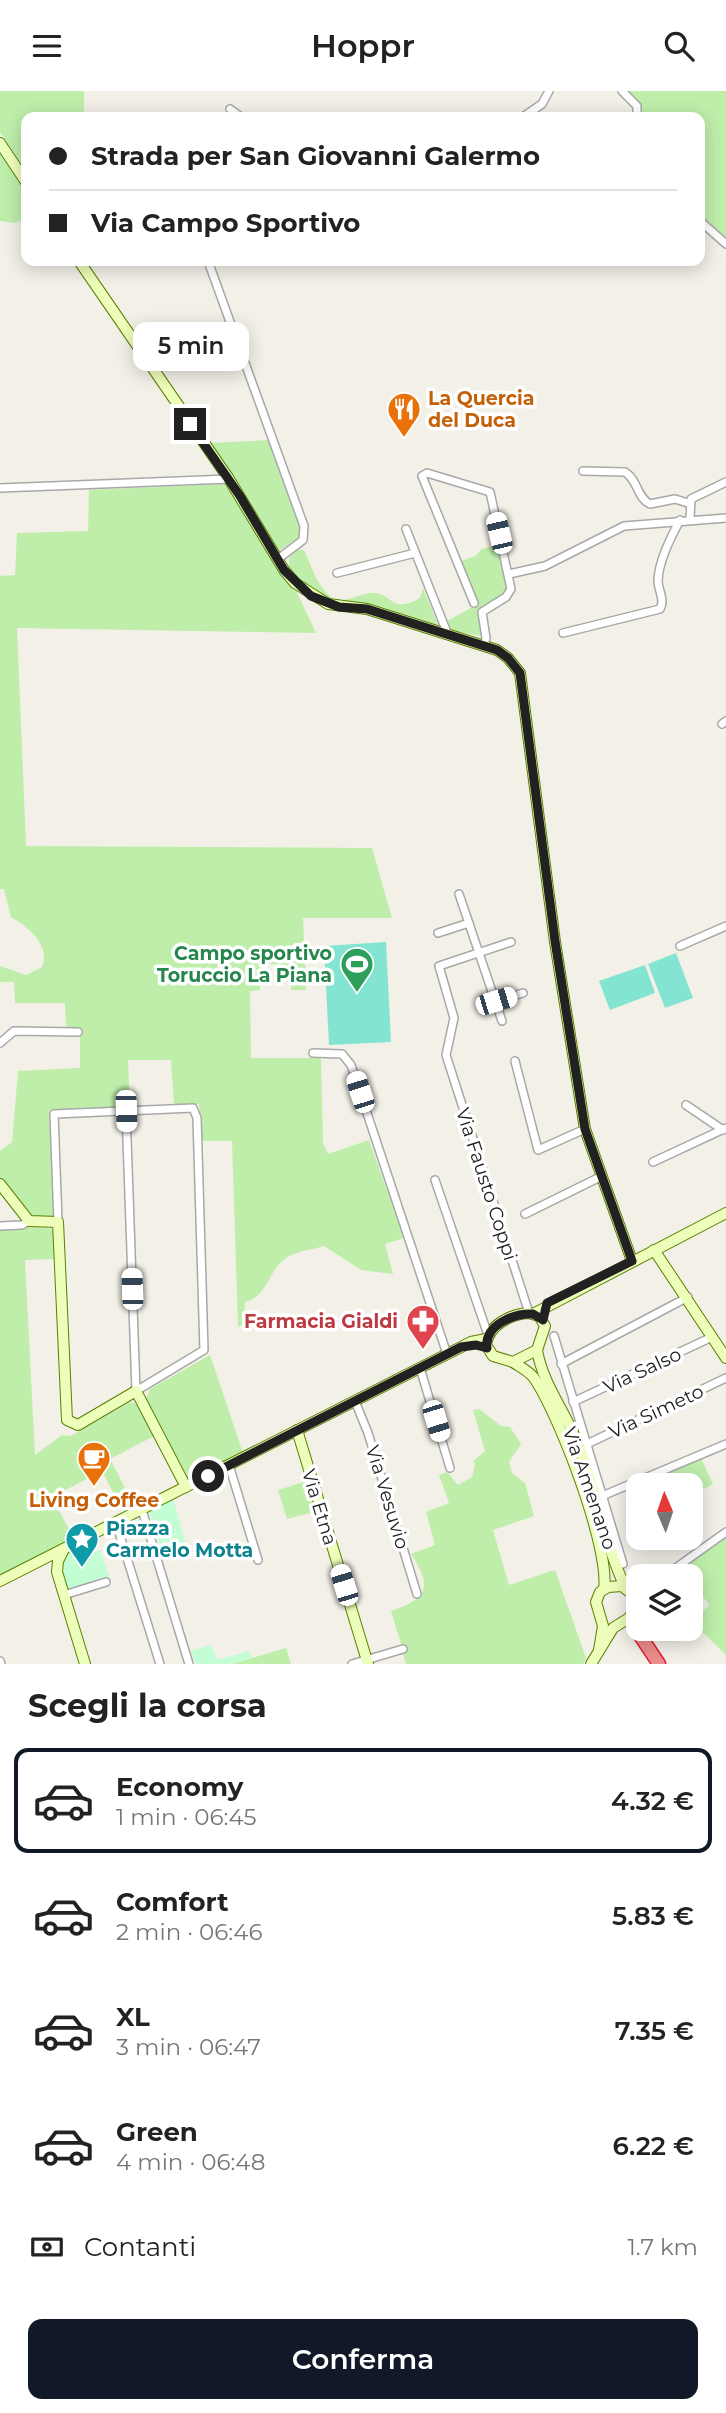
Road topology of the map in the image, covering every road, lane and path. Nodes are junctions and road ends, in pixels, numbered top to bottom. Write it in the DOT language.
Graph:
graph roads {
  1 [pos="549,91"];
  2 [pos="622,91"];
  3 [pos="230,109"];
  4 [pos="234,112"];
  5 [pos="530,112"];
  6 [pos="637,112"];
  7 [pos="0,143"];
  8 [pos="21,174"];
  9 [pos="705,225"];
  10 [pos="726,244"];
  11 [pos="82,266"];
  12 [pos="210,266"];
  13 [pos="583,471"];
  14 [pos="229,479"];
  15 [pos="726,482"];
  16 [pos="0,488"];
  17 [pos="688,503"];
  18 [pos="726,518"];
  19 [pos="690,519"];
  20 [pos="680,520"];
  21 [pos="406,529"];
  22 [pos="415,553"];
  23 [pos="278,559"];
  24 [pos="337,573"];
  25 [pos="509,574"];
  26 [pos="474,603"];
  27 [pos="563,633"];
  28 [pos="448,635"];
  29 [pos="484,646"];
  30 [pos="459,894"];
  31 [pos="469,923"];
  32 [pos="726,926"];
  33 [pos="438,933"];
  34 [pos="512,942"];
  35 [pos="680,946"];
  36 [pos="480,951"];
  37 [pos="523,993"];
  38 [pos="496,1001"];
  39 [pos="483,1005"];
  40 [pos="502,1021"];
  41 [pos="78,1032"];
  42 [pos="0,1043"];
  43 [pos="313,1053"];
  44 [pos="515,1061"];
  45 [pos="686,1105"];
  46 [pos="126,1111"];
  47 [pos="585,1129"];
  48 [pos="724,1129"];
  49 [pos="653,1162"];
  50 [pos="600,1177"];
  51 [pos="435,1180"];
  52 [pos="0,1184"];
  53 [pos="726,1213"];
  54 [pos="526,1214"];
  55 [pos="29,1221"];
  56 [pos="58,1222"];
  57 [pos="0,1226"];
  58 [pos="654,1250"];
  59 [pos="632,1261"];
  60 [pos="688,1297"];
  61 [pos="547,1303"];
  62 [pos="531,1313"];
  63 [pos="543,1320"];
  64 [pos="554,1336"];
  65 [pos="712,1337"];
  66 [pos="487,1341"];
  67 [pos="537,1350"];
  68 [pos="447,1354"];
  69 [pos="726,1358"];
  70 [pos="513,1362"];
  71 [pos="561,1364"];
  72 [pos="420,1368"];
  73 [pos="726,1378"];
  74 [pos="136,1391"];
  75 [pos="355,1401"];
  76 [pos="573,1402"];
  77 [pos="297,1430"];
  78 [pos="587,1444"];
  79 [pos="726,1444"];
  80 [pos="229,1465"];
  81 [pos="450,1468"];
  82 [pos="186,1487"];
  83 [pos="602,1496"];
  84 [pos="142,1510"];
  85 [pos="116,1523"];
  86 [pos="726,1532"];
  87 [pos="64,1549"];
  88 [pos="50,1556"];
  89 [pos="258,1560"];
  90 [pos="623,1564"];
  91 [pos="681,1564"];
  92 [pos="33,1565"];
  93 [pos="55,1569"];
  94 [pos="0,1581"];
  95 [pos="106,1582"];
  96 [pos="626,1584"];
  97 [pos="604,1589"];
  98 [pos="62,1590"];
  99 [pos="626,1593"];
  100 [pos="417,1594"];
  101 [pos="626,1610"];
  102 [pos="600,1617"];
  103 [pos="618,1624"];
  104 [pos="644,1641"];
  105 [pos="404,1649"];
  106 [pos="598,1650"];
  107 [pos="368,1662"];
  108 [pos="85,1664"];
  109 [pos="160,1664"];
  110 [pos="189,1664"];
  111 [pos="352,1664"];
  112 [pos="591,1664"];
  113 [pos="659,1664"];
  1 -- 5 [label="street"];
  2 -- 6 [label="street"];
  3 -- 4 [label="street"];
  7 -- 8 [label="street"];
  9 -- 10 [label="street"];
  11 -- 14 [label="street"];
  12 -- 23 [label="street"];
  13 -- 17 [label="street"];
  14 -- 16 [label="street"];
  14 -- 23 [label="street"];
  15 -- 17 [label="street"];
  17 -- 19 [label="street"];
  18 -- 19 [label="street"];
  19 -- 20 [label="street"];
  20 -- 25 [label="street"];
  20 -- 27 [label="street"];
  21 -- 22 [label="street"];
  22 -- 24 [label="street"];
  22 -- 28 [label="street"];
  23 -- 28 [label="street"];
  25 -- 26 [label="street"];
  25 -- 29 [label="street"];
  28 -- 29 [label="street"];
  29 -- 47 [label="street"];
  30 -- 31 [label="street"];
  31 -- 33 [label="street"];
  31 -- 36 [label="street"];
  32 -- 35 [label="street"];
  34 -- 36 [label="street"];
  36 -- 38 [label="street"];
  36 -- 62 [label="street, Via Fausto Coppi"];
  37 -- 38 [label="street"];
  38 -- 39 [label="street"];
  38 -- 40 [label="street"];
  41 -- 42 [label="street"];
  43 -- 68 [label="street"];
  44 -- 47 [label="street"];
  45 -- 48 [label="street"];
  46 -- 56 [label="street"];
  46 -- 74 [label="street"];
  46 -- 74 [label="street"];
  47 -- 50 [label="street"];
  48 -- 49 [label="street"];
  50 -- 54 [label="street"];
  50 -- 59 [label="street"];
  51 -- 66 [label="street"];
  52 -- 55 [label="street"];
  53 -- 58 [label="street"];
  55 -- 56 [label="street"];
  55 -- 57 [label="street"];
  56 -- 74 [label="street"];
  58 -- 59 [label="street"];
  58 -- 60 [label="street"];
  59 -- 61 [label="street"];
  60 -- 65 [label="street"];
  60 -- 71 [label="street"];
  61 -- 62 [label="street"];
  61 -- 63 [label="street"];
  62 -- 63 [label="street"];
  62 -- 66 [label="street"];
  63 -- 67 [label="street"];
  64 -- 71 [label="street"];
  65 -- 69 [label="street"];
  65 -- 76 [label="street, Via Salso"];
  66 -- 68 [label="street"];
  66 -- 70 [label="street"];
  67 -- 70 [label="street"];
  67 -- 96 [label="street, Via Amenano"];
  68 -- 72 [label="street"];
  70 -- 97 [label="street, Via Amenano"];
  71 -- 76 [label="street"];
  72 -- 75 [label="street"];
  72 -- 81 [label="street"];
  73 -- 78 [label="street, Via Simeto"];
  74 -- 82 [label="street"];
  75 -- 77 [label="street"];
  75 -- 100 [label="street, Via Vesuvio"];
  76 -- 78 [label="street"];
  77 -- 80 [label="street"];
  77 -- 107 [label="street, Via Etna"];
  78 -- 83 [label="street"];
  79 -- 83 [label="street"];
  80 -- 82 [label="street"];
  80 -- 89 [label="street"];
  82 -- 84 [label="street"];
  83 -- 90 [label="street"];
  84 -- 85 [label="street"];
  84 -- 110 [label="street"];
  85 -- 87 [label="street"];
  85 -- 109 [label="street"];
  86 -- 91 [label="street"];
  87 -- 88 [label="street"];
  87 -- 93 [label="street"];
  88 -- 92 [label="street"];
  88 -- 93 [label="street"];
  92 -- 93 [label="street"];
  92 -- 94 [label="street"];
  93 -- 98 [label="street"];
  95 -- 98 [label="street"];
  97 -- 99 [label="street"];
  97 -- 102 [label="street"];
  98 -- 108 [label="street"];
  101 -- 103 [label="street"];
  102 -- 103 [label="street"];
  102 -- 106 [label="street"];
  103 -- 106 [label="street"];
  104 -- 113 [label="highway"];
  105 -- 107 [label="street"];
  106 -- 112 [label="street"];
  107 -- 111 [label="street"];
}
